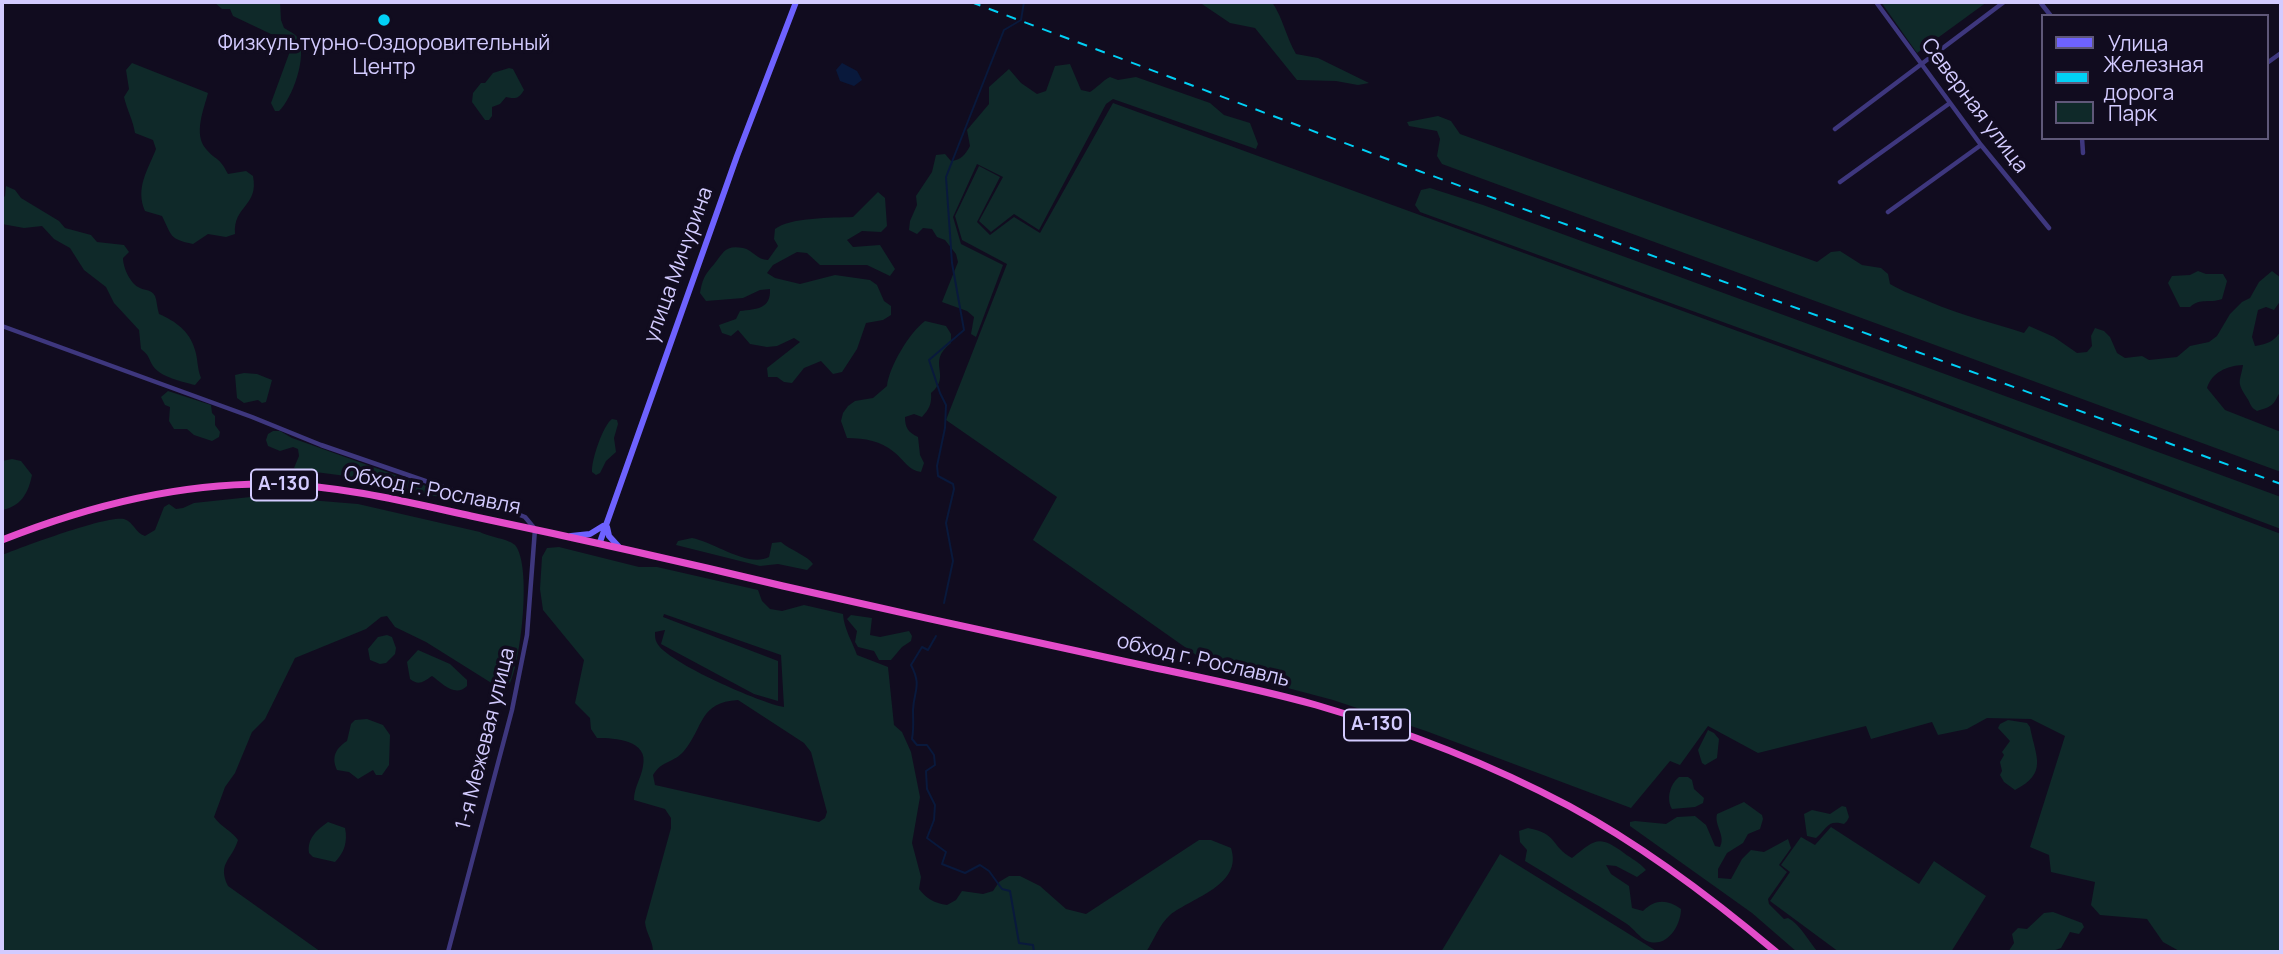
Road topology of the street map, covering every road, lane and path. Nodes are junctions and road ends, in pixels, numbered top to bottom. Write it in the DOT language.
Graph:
graph roads {
  1 [pos="796,2"];
  2 [pos="1876,2"];
  3 [pos="2004,2"];
  4 [pos="1921,63"];
  5 [pos="1950,103"];
  6 [pos="1835,129"];
  7 [pos="2082,140"];
  8 [pos="1982,145"];
  9 [pos="2083,153"];
  10 [pos="1840,182"];
  11 [pos="1888,212"];
  12 [pos="2049,228"];
  13 [pos="2,326"];
  14 [pos="606,522"];
  15 [pos="535,529"];
  16 [pos="569,536"];
  17 [pos="2,540"];
  18 [pos="600,542"];
  19 [pos="619,547"];
  20 [pos="448,952"];
  21 [pos="1776,952"];
  1 -- 14 [label="main road, улица Мичурина"];
  2 -- 4 [label="street, Северная улица"];
  3 -- 4 [label="street"];
  4 -- 5 [label="street, Северная улица"];
  4 -- 6 [label="street"];
  5 -- 8 [label="street, Северная улица"];
  5 -- 10 [label="street"];
  7 -- 9 [label="street"];
  8 -- 11 [label="street"];
  8 -- 12 [label="street, Северная улица"];
  13 -- 15 [label="street"];
  14 -- 16 [label="main road"];
  14 -- 18 [label="main road, улица Мичурина"];
  14 -- 19 [label="main road"];
  15 -- 16 [label="highway, Обход г. Рославля / А-130"];
  15 -- 17 [label="highway, Обход г. Рославля / А-130"];
  15 -- 20 [label="street, 1-я Межевая улица"];
  16 -- 18 [label="highway, обход г. Рославль / А-130"];
  18 -- 19 [label="highway, обход г. Рославль / А-130"];
  19 -- 21 [label="highway, обход г. Рославль / А-130"];
}
